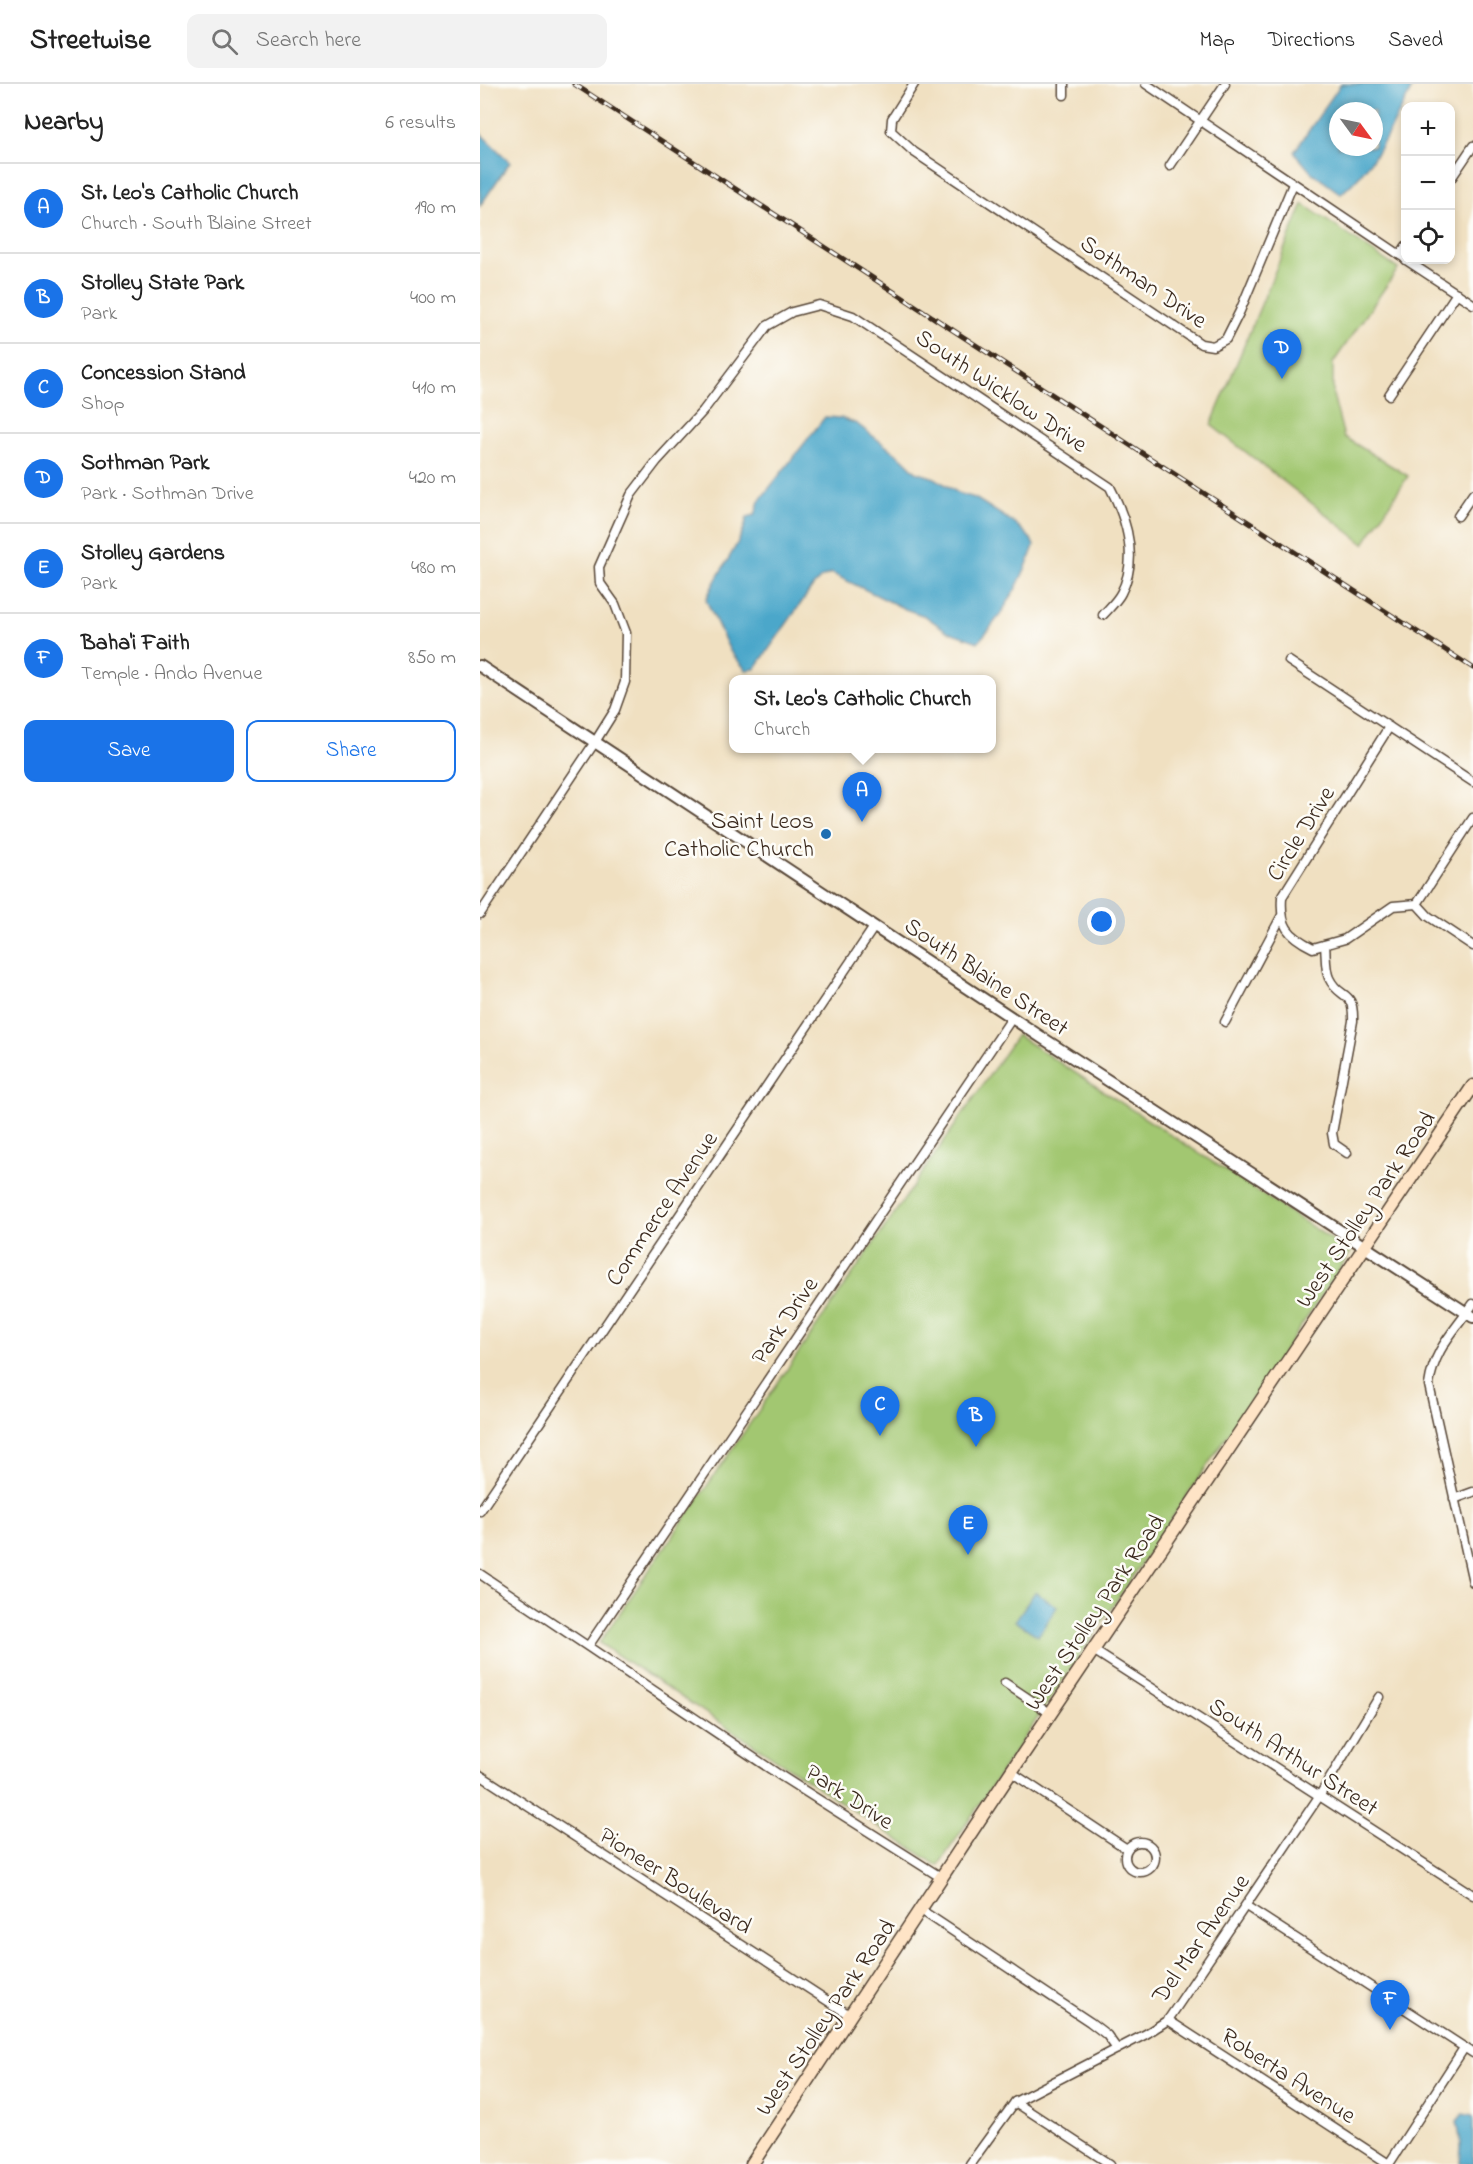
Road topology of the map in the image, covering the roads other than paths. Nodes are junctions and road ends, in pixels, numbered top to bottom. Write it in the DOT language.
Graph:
graph roads {
  1 [pos="914,84"];
  2 [pos="1064,84"];
  3 [pos="1146,84"];
  4 [pos="1225,84"];
  5 [pos="1064,95"];
  6 [pos="1200,120"];
  7 [pos="1473,146"];
  8 [pos="1170,165"];
  9 [pos="1455,173"];
  10 [pos="1293,184"];
  11 [pos="1401,256"];
  12 [pos="1413,264"];
  13 [pos="1457,293"];
  14 [pos="1473,304"];
  15 [pos="1389,395"];
  16 [pos="1473,494"];
  17 [pos="1458,516"];
  18 [pos="1103,615"];
  19 [pos="1289,661"];
  20 [pos="480,666"];
  21 [pos="1389,727"];
  22 [pos="595,742"];
  23 [pos="1473,783"];
  24 [pos="1473,818"];
  25 [pos="1417,904"];
  26 [pos="480,914"];
  27 [pos="1281,917"];
  28 [pos="874,927"];
  29 [pos="1325,945"];
  30 [pos="1473,946"];
  31 [pos="1012,1018"];
  32 [pos="1225,1022"];
  33 [pos="1473,1086"];
  34 [pos="1347,1153"];
  35 [pos="1365,1247"];
  36 [pos="1471,1311"];
  37 [pos="1473,1492"];
  38 [pos="1454,1498"];
  39 [pos="480,1511"];
  40 [pos="480,1574"];
  41 [pos="1473,1582"];
  42 [pos="589,1645"];
  43 [pos="1093,1650"];
  44 [pos="1005,1683"];
  45 [pos="1379,1697"];
  46 [pos="1050,1713"];
  47 [pos="1011,1772"];
  48 [pos="480,1775"];
  49 [pos="1320,1795"];
  50 [pos="1127,1849"];
  51 [pos="942,1878"];
  52 [pos="1473,1895"];
  53 [pos="1246,1906"];
  54 [pos="921,1910"];
  55 [pos="851,2016"];
  56 [pos="1168,2020"];
  57 [pos="1464,2048"];
  58 [pos="1118,2049"];
  59 [pos="1473,2053"];
  60 [pos="1015,2102"];
  61 [pos="752,2164"];
  62 [pos="970,2164"];
  63 [pos="1110,2164"];
  64 [pos="1389,2164"];
  1 -- 10 [label="street, Sothman Drive"];
  2 -- 5 [label="street"];
  3 -- 6 [label="street"];
  4 -- 6 [label="street"];
  6 -- 8 [label="street"];
  6 -- 10 [label="street"];
  7 -- 9 [label="street"];
  10 -- 11 [label="street"];
  12 -- 13 [label="street"];
  13 -- 14 [label="street"];
  13 -- 15 [label="street"];
  16 -- 17 [label="street"];
  18 -- 22 [label="street, South Wicklow Drive"];
  19 -- 21 [label="street"];
  20 -- 22 [label="street, South Blaine Street"];
  21 -- 23 [label="street"];
  21 -- 27 [label="street, Circle Drive"];
  22 -- 26 [label="street"];
  22 -- 28 [label="street, South Blaine Street"];
  24 -- 25 [label="street"];
  25 -- 29 [label="street"];
  25 -- 30 [label="street"];
  27 -- 29 [label="street, Circle Drive"];
  27 -- 32 [label="street"];
  28 -- 31 [label="street, South Blaine Street"];
  28 -- 39 [label="street, Commerce Avenue"];
  29 -- 34 [label="street"];
  31 -- 35 [label="street, South Blaine Street"];
  31 -- 42 [label="street, Park Drive"];
  33 -- 35 [label="main road, West Stolley Park Road"];
  35 -- 36 [label="street, South Blaine Street"];
  35 -- 43 [label="main road, West Stolley Park Road"];
  36 -- 38 [label="street"];
  37 -- 38 [label="street"];
  38 -- 41 [label="street"];
  40 -- 42 [label="street, Park Drive"];
  42 -- 51 [label="street, Park Drive"];
  43 -- 46 [label="main road, West Stolley Park Road"];
  43 -- 49 [label="street, South Arthur Street"];
  44 -- 46 [label="street"];
  45 -- 49 [label="street, Del Mar Avenue"];
  46 -- 47 [label="main road, West Stolley Park Road"];
  47 -- 50 [label="street"];
  47 -- 51 [label="main road, West Stolley Park Road"];
  48 -- 55 [label="street, Pioneer Boulevard"];
  49 -- 52 [label="street, South Arthur Street"];
  49 -- 53 [label="street, Del Mar Avenue"];
  51 -- 54 [label="main road, West Stolley Park Road"];
  53 -- 56 [label="street, Del Mar Avenue"];
  53 -- 57 [label="street"];
  54 -- 55 [label="main road, West Stolley Park Road"];
  54 -- 58 [label="street"];
  55 -- 61 [label="main road, West Stolley Park Road"];
  56 -- 58 [label="street, Del Mar Avenue"];
  56 -- 64 [label="street, Roberta Avenue"];
  57 -- 59 [label="street"];
  57 -- 64 [label="street"];
  58 -- 60 [label="street, Del Mar Avenue"];
  60 -- 62 [label="street, Del Mar Avenue"];
  60 -- 63 [label="street"];
}
